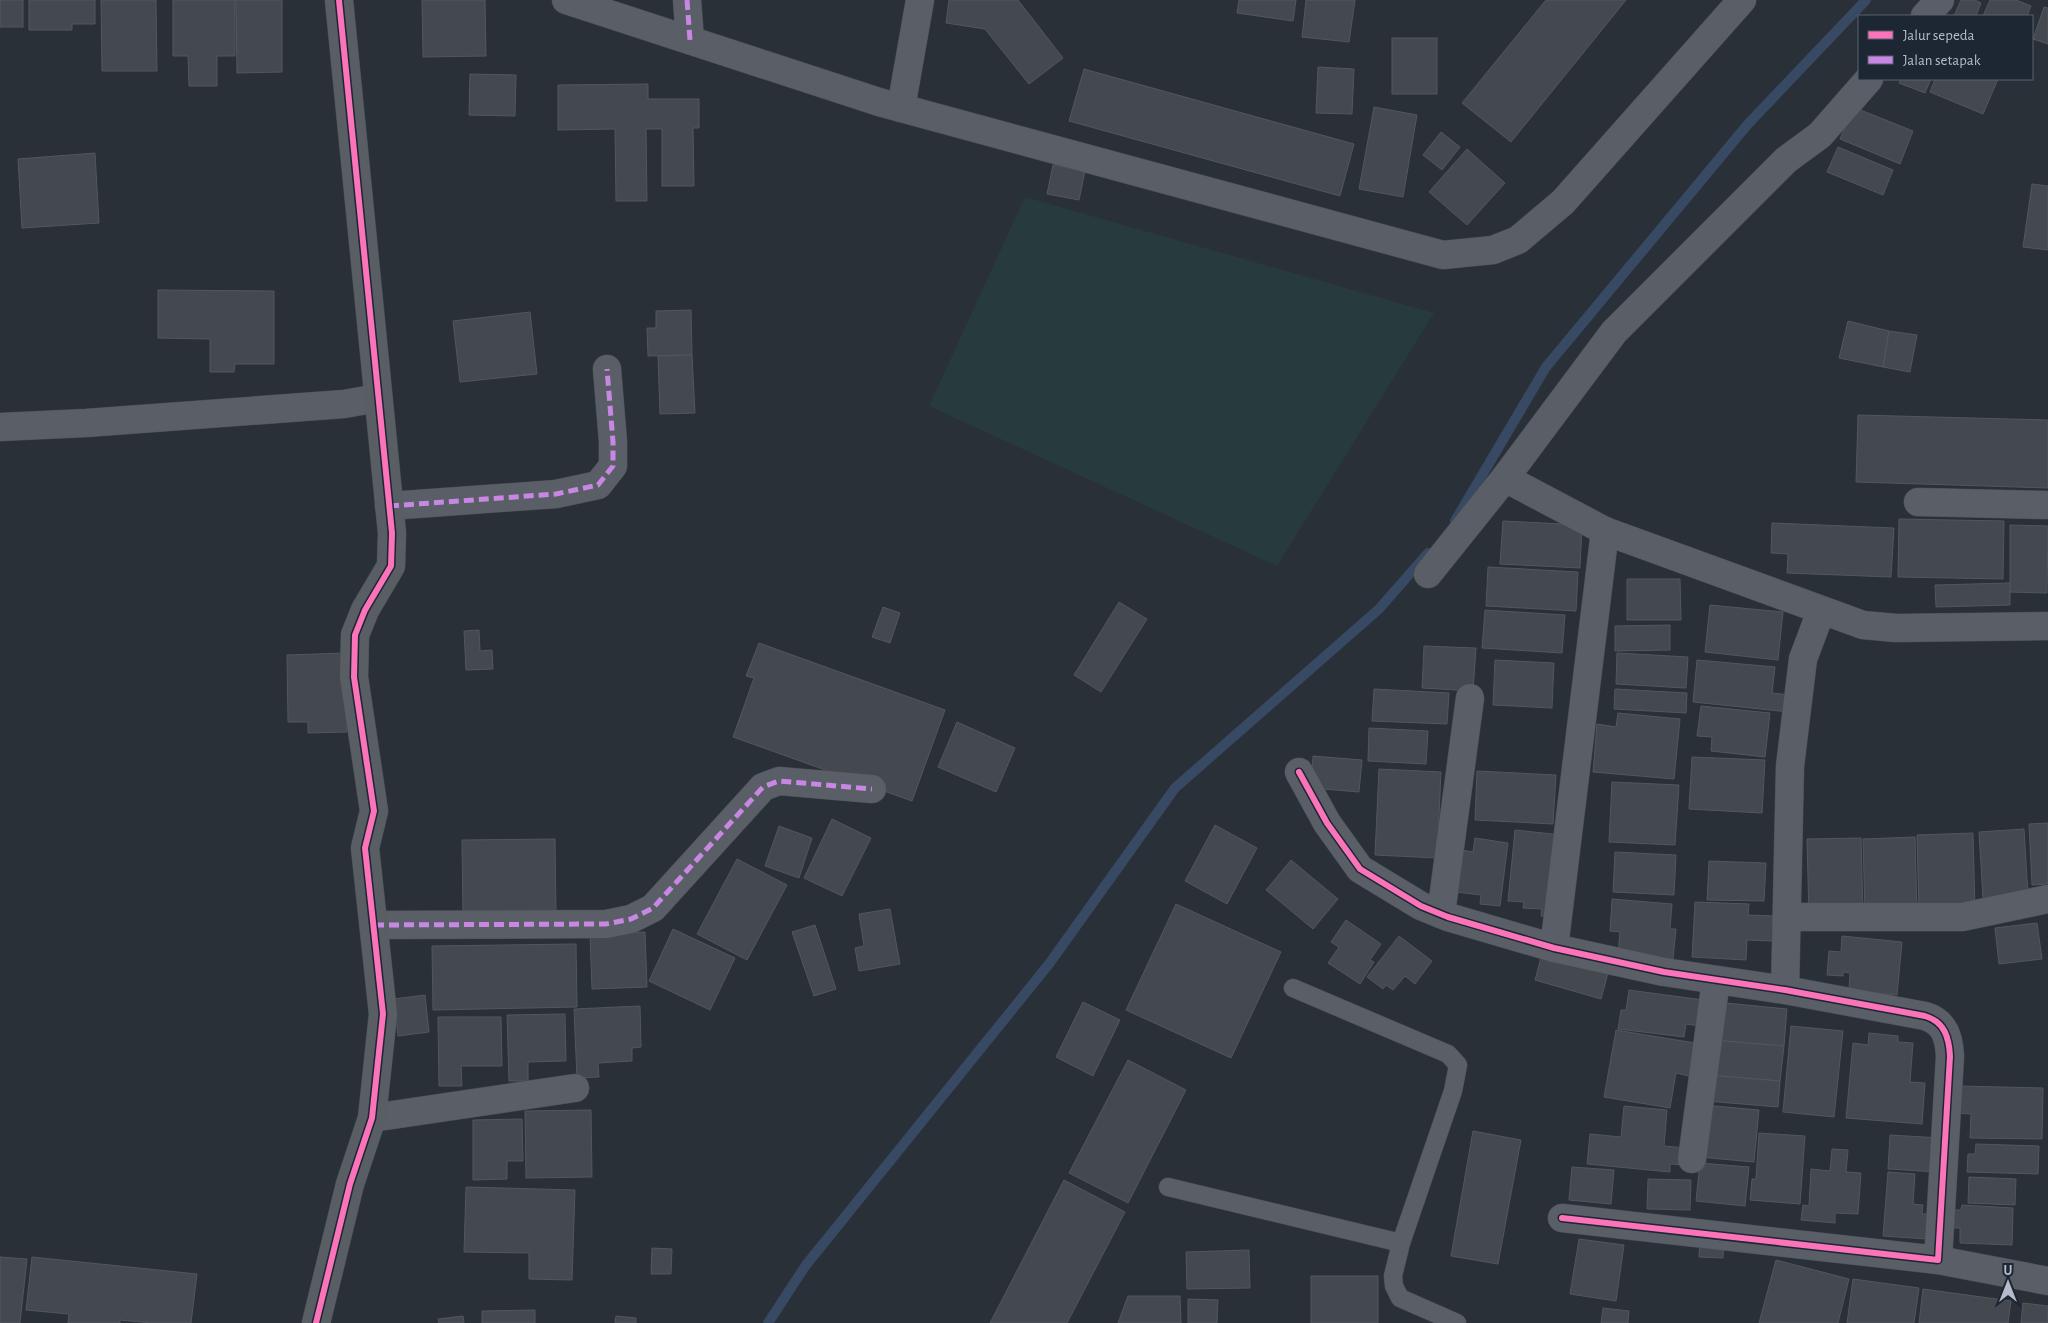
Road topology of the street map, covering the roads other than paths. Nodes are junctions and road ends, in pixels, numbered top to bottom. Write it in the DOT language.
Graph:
graph roads {
  1 [pos="339,0"];
  2 [pos="566,0"];
  3 [pos="687,0"];
  4 [pos="920,0"];
  5 [pos="1742,0"];
  6 [pos="1940,0"];
  7 [pos="1926,15"];
  8 [pos="690,40"];
  9 [pos="1868,80"];
  10 [pos="901,108"];
  11 [pos="607,369"];
  12 [pos="378,398"];
  13 [pos="0,427"];
  14 [pos="1505,478"];
  15 [pos="1918,502"];
  16 [pos="2048,505"];
  17 [pos="389,506"];
  18 [pos="1605,531"];
  19 [pos="1428,574"];
  20 [pos="1821,611"];
  21 [pos="2048,626"];
  22 [pos="1470,698"];
  23 [pos="1299,772"];
  24 [pos="872,789"];
  25 [pos="2048,900"];
  26 [pos="1441,914"];
  27 [pos="1787,917"];
  28 [pos="374,925"];
  29 [pos="1554,948"];
  30 [pos="1716,980"];
  31 [pos="1293,988"];
  32 [pos="1785,990"];
  33 [pos="575,1088"];
  34 [pos="372,1118"];
  35 [pos="1692,1159"];
  36 [pos="1168,1187"];
  37 [pos="1562,1218"];
  38 [pos="1401,1243"];
  39 [pos="1938,1260"];
  40 [pos="2048,1281"];
  41 [pos="316,1323"];
  42 [pos="1457,1323"];
  1 -- 12 [label="street"];
  2 -- 8 [label="street"];
  3 -- 8 [label="street"];
  4 -- 10 [label="street"];
  5 -- 10 [label="street"];
  6 -- 7 [label="street"];
  8 -- 10 [label="street"];
  9 -- 14 [label="street"];
  11 -- 17 [label="street"];
  12 -- 13 [label="street"];
  12 -- 17 [label="street"];
  14 -- 18 [label="street"];
  14 -- 19 [label="street"];
  15 -- 16 [label="street"];
  17 -- 28 [label="street"];
  18 -- 20 [label="street"];
  18 -- 29 [label="street"];
  20 -- 21 [label="street"];
  20 -- 27 [label="street"];
  22 -- 26 [label="street"];
  23 -- 26 [label="street"];
  24 -- 28 [label="street"];
  25 -- 27 [label="street"];
  26 -- 29 [label="street"];
  27 -- 32 [label="street"];
  28 -- 34 [label="street"];
  29 -- 30 [label="street"];
  30 -- 32 [label="street"];
  30 -- 35 [label="street"];
  31 -- 38 [label="lane"];
  32 -- 39 [label="street"];
  33 -- 34 [label="street"];
  34 -- 41 [label="street"];
  36 -- 38 [label="lane"];
  37 -- 39 [label="street"];
  38 -- 42 [label="lane"];
  39 -- 40 [label="street"];
}
